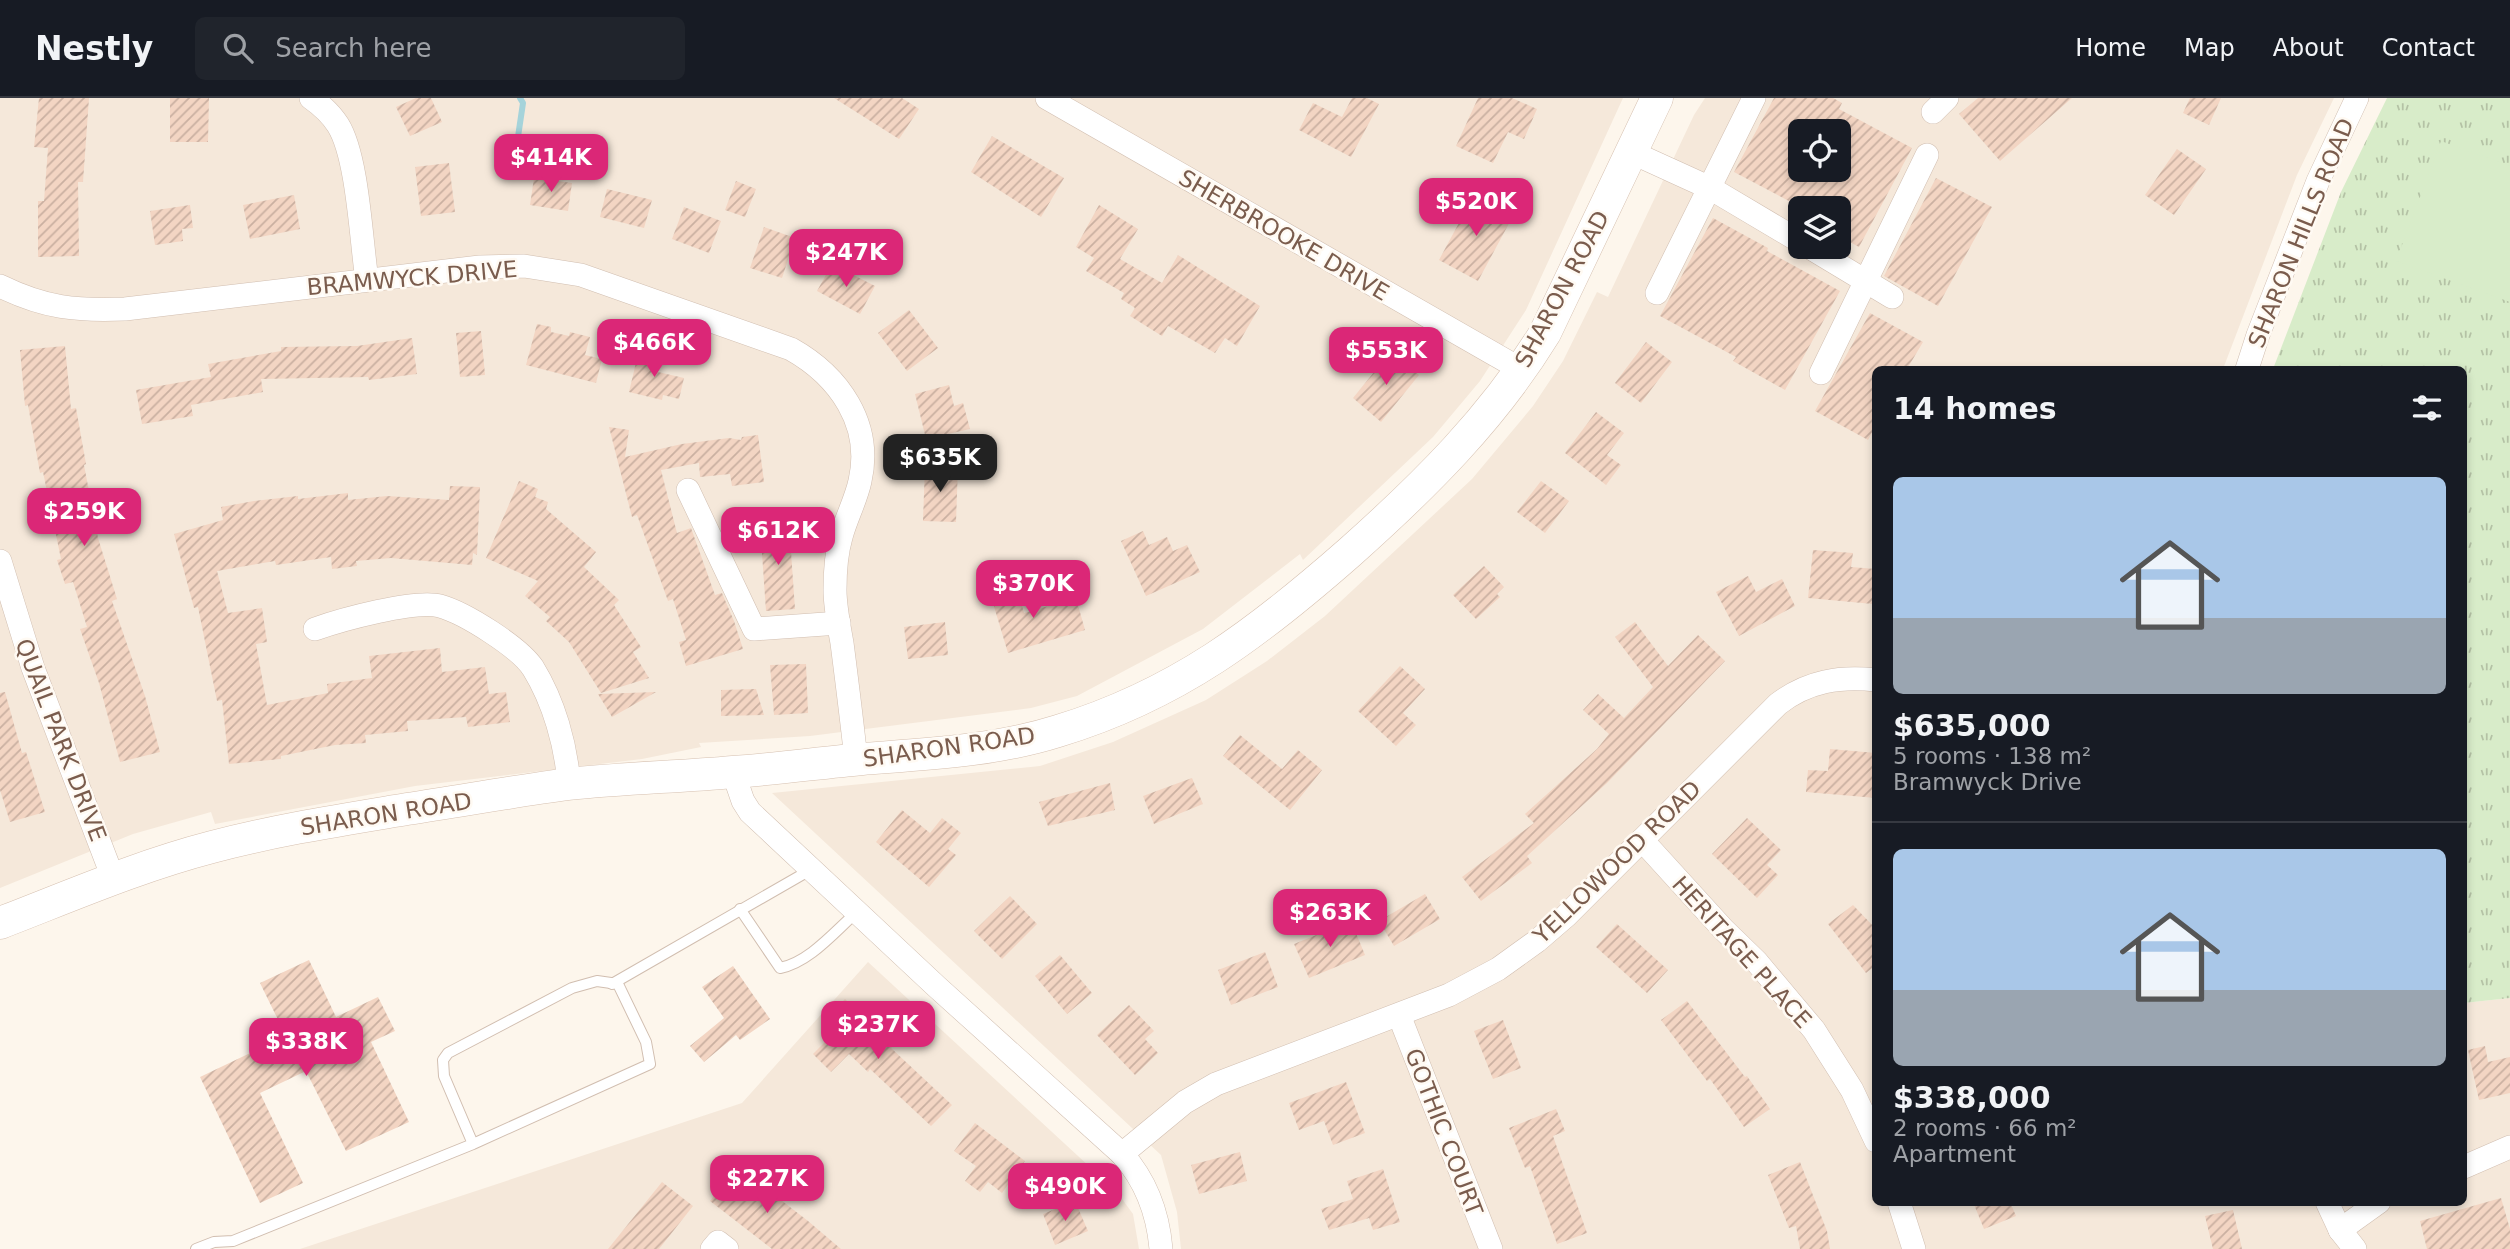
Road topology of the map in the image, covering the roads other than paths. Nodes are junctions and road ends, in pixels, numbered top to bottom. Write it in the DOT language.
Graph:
graph roads {
  1 [pos="311,98"];
  2 [pos="1047,98"];
  3 [pos="1657,98"];
  4 [pos="1754,98"];
  5 [pos="2357,98"];
  6 [pos="1632,152"];
  7 [pos="1927,156"];
  8 [pos="1710,188"];
  9 [pos="1788,234"];
  10 [pos="1829,259"];
  11 [pos="367,280"];
  12 [pos="1867,281"];
  13 [pos="0,286"];
  14 [pos="1657,293"];
  15 [pos="1892,297"];
  16 [pos="2248,366"];
  17 [pos="1522,370"];
  18 [pos="1821,373"];
  19 [pos="688,490"];
  20 [pos="0,561"];
  21 [pos="839,623"];
  22 [pos="315,629"];
  23 [pos="1872,679"];
  24 [pos="856,760"];
  25 [pos="733,772"];
  26 [pos="569,784"];
  27 [pos="1642,840"];
  28 [pos="812,869"];
  29 [pos="113,878"];
  30 [pos="740,909"];
  31 [pos="857,912"];
  32 [pos="0,923"];
  33 [pos="612,984"];
  34 [pos="1399,1015"];
  35 [pos="1872,1132"];
  36 [pos="473,1143"];
  37 [pos="2510,1147"];
  38 [pos="1122,1154"];
  39 [pos="2467,1166"];
  40 [pos="1900,1206"];
  41 [pos="2329,1206"];
  42 [pos="2373,1206"];
  43 [pos="2340,1230"];
  44 [pos="195,1249"];
  45 [pos="712,1249"];
  46 [pos="727,1249"];
  47 [pos="1161,1249"];
  48 [pos="1491,1249"];
  49 [pos="1914,1249"];
  50 [pos="2355,1249"];
  1 -- 11 [label="street"];
  2 -- 17 [label="street, SHERBROOKE DRIVE"];
  3 -- 6 [label="main road, SHARON ROAD"];
  4 -- 8 [label="street"];
  5 -- 16 [label="street, SHARON HILLS ROAD"];
  6 -- 8 [label="street"];
  6 -- 17 [label="main road, SHARON ROAD"];
  7 -- 12 [label="street"];
  8 -- 9 [label="street"];
  8 -- 14 [label="street"];
  10 -- 12 [label="street"];
  11 -- 13 [label="street, BRAMWYCK DRIVE"];
  11 -- 21 [label="street, BRAMWYCK DRIVE"];
  12 -- 15 [label="street"];
  12 -- 18 [label="street"];
  17 -- 24 [label="main road, SHARON ROAD"];
  19 -- 21 [label="street"];
  20 -- 29 [label="street, QUAIL PARK DRIVE"];
  21 -- 24 [label="street, BRAMWYCK DRIVE"];
  22 -- 26 [label="street"];
  23 -- 27 [label="street, YELLOWOOD ROAD"];
  24 -- 25 [label="main road, SHARON ROAD"];
  25 -- 26 [label="main road, SHARON ROAD"];
  25 -- 28 [label="street"];
  26 -- 29 [label="main road, SHARON ROAD"];
  27 -- 34 [label="street, YELLOWOOD ROAD"];
  27 -- 35 [label="street, HERITAGE PLACE"];
  28 -- 30 [label="lane"];
  28 -- 31 [label="street"];
  29 -- 32 [label="main road, SHARON ROAD"];
  30 -- 31 [label="lane"];
  30 -- 33 [label="lane"];
  31 -- 38 [label="street"];
  33 -- 36 [label="lane"];
  33 -- 36 [label="lane"];
  34 -- 38 [label="street, YELLOWOOD ROAD"];
  34 -- 48 [label="street, GOTHIC COURT"];
  36 -- 44 [label="lane"];
  37 -- 39 [label="street"];
  38 -- 47 [label="street"];
  40 -- 49 [label="street"];
  41 -- 43 [label="street"];
  42 -- 43 [label="street"];
  43 -- 50 [label="street"];
  45 -- 46 [label="street"];
}
